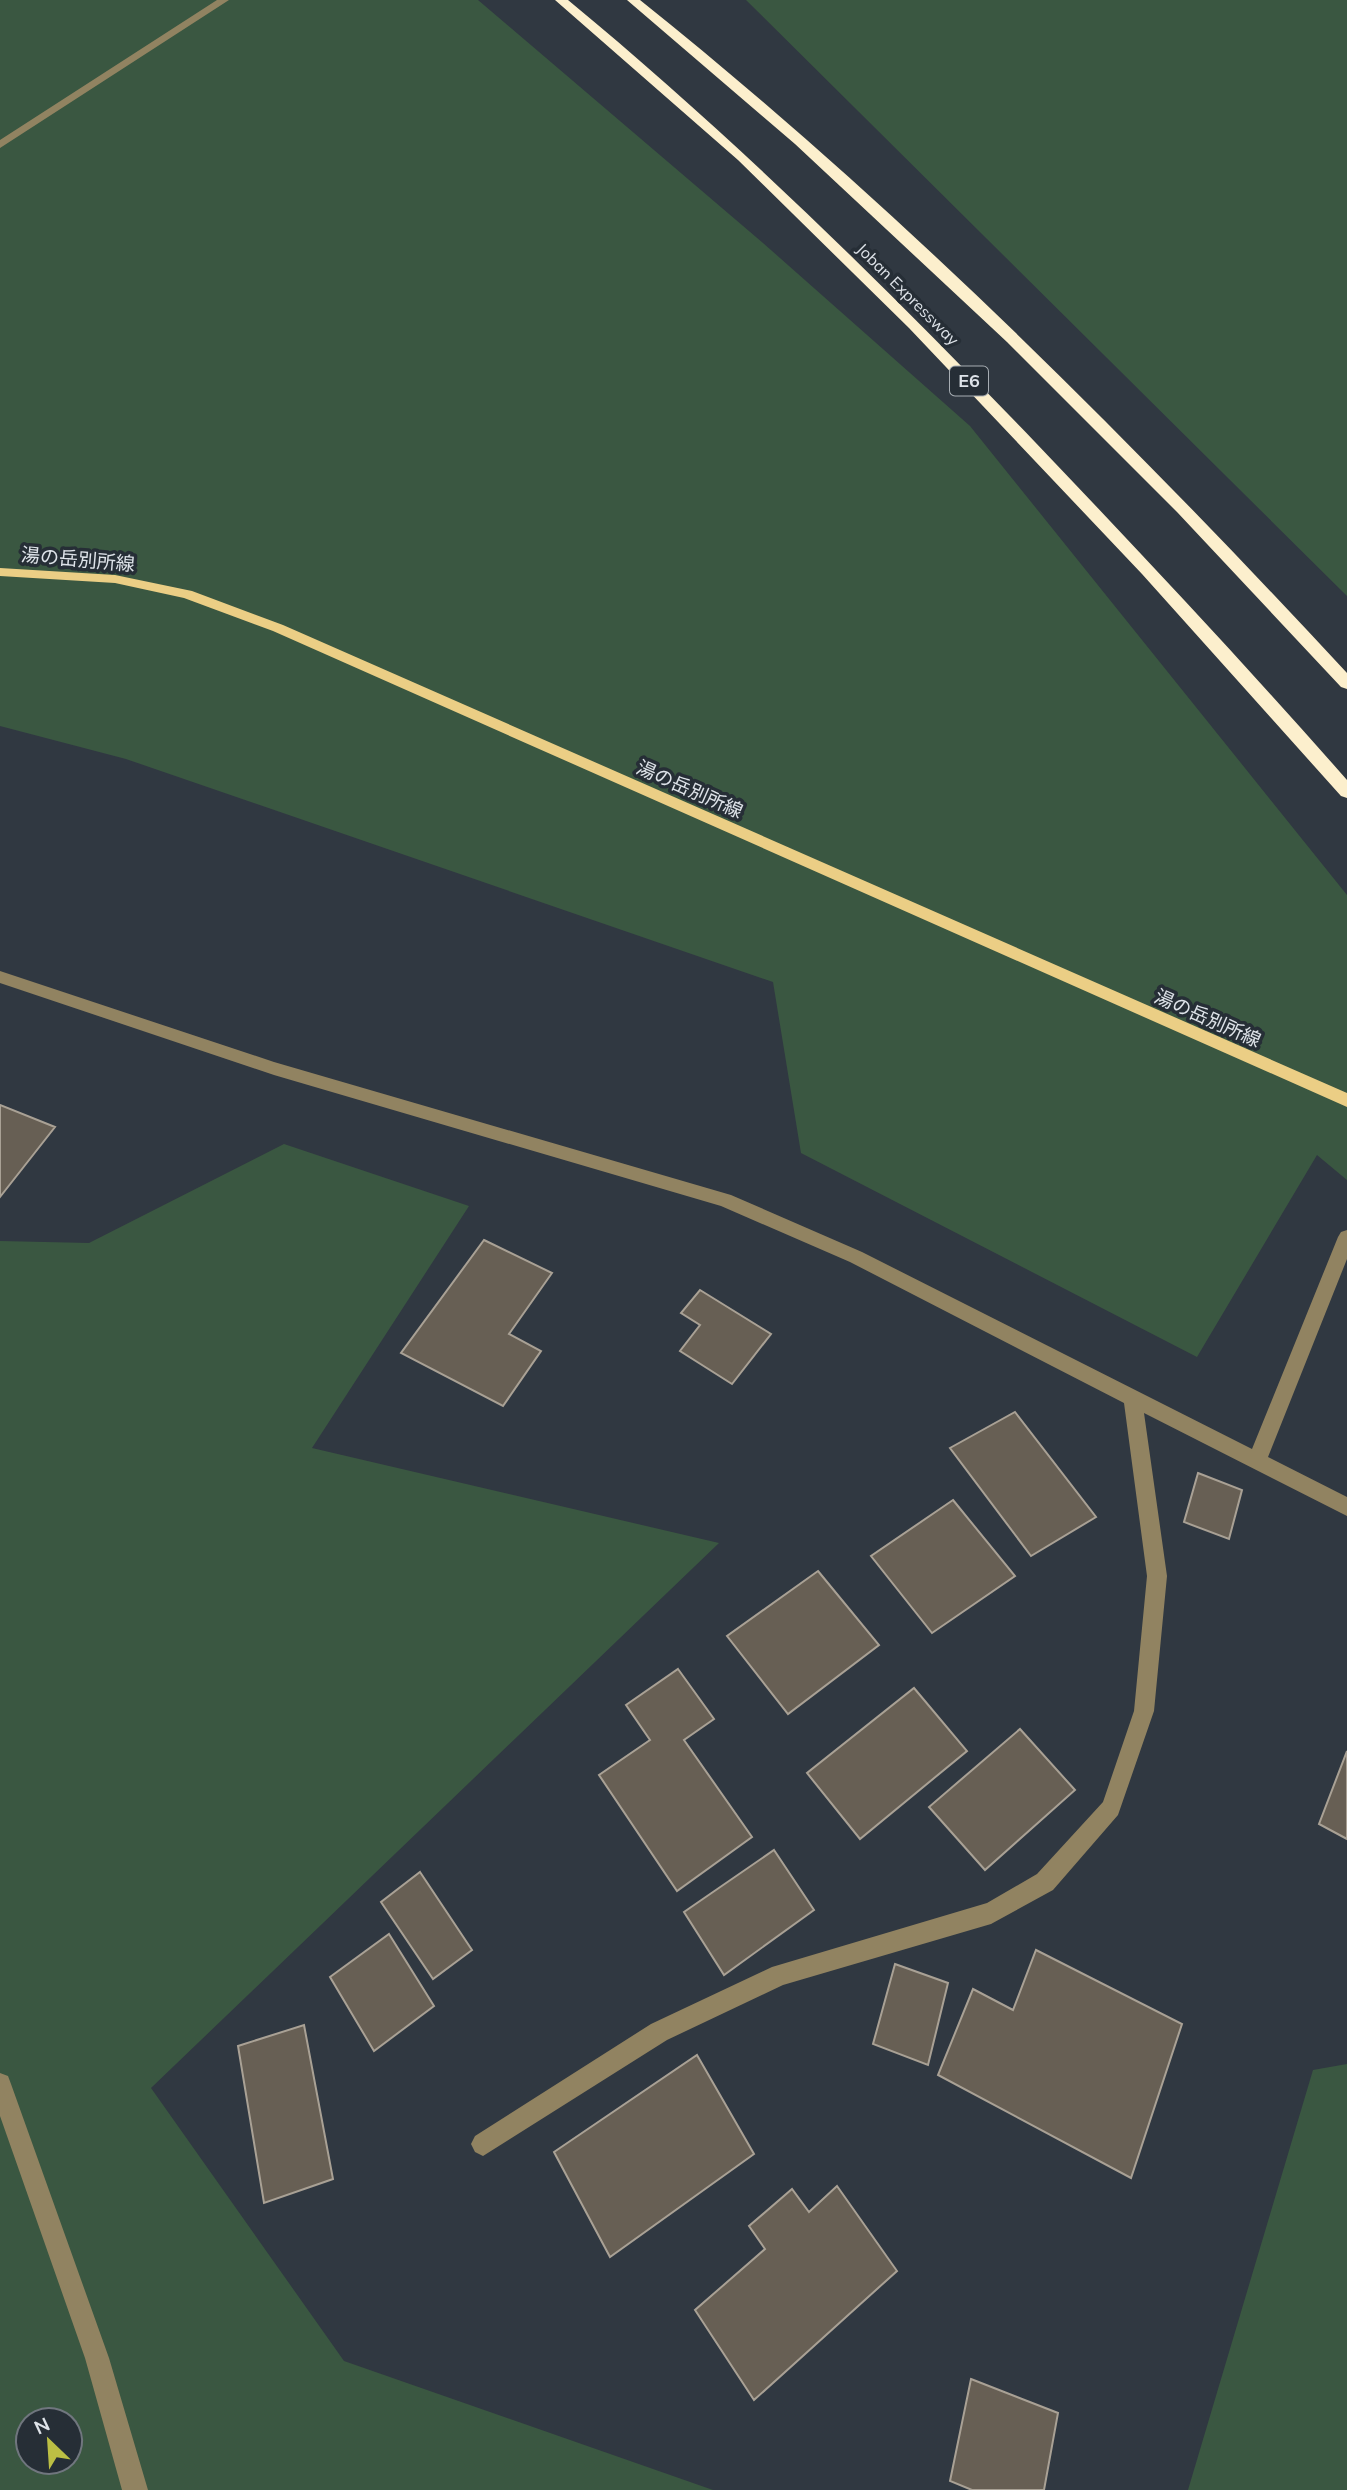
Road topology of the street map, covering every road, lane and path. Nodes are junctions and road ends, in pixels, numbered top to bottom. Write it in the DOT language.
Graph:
graph roads {
  1 [pos="224,0"];
  2 [pos="561,0"];
  3 [pos="633,0"];
  4 [pos="0,145"];
  5 [pos="0,572"];
  6 [pos="1347,683"];
  7 [pos="1347,792"];
  8 [pos="0,977"];
  9 [pos="1347,1100"];
  10 [pos="1347,1237"];
  11 [pos="1133,1398"];
  12 [pos="1257,1461"];
  13 [pos="1347,1507"];
  14 [pos="0,2084"];
  15 [pos="482,2144"];
  16 [pos="135,2490"];
  1 -- 4 [label="street"];
  2 -- 7 [label="highway, Joban Expressway / E6"];
  3 -- 6 [label="highway, Joban Expressway"];
  5 -- 9 [label="main road, 湯の岳別所線"];
  8 -- 11 [label="street"];
  10 -- 12 [label="street"];
  11 -- 12 [label="street"];
  11 -- 15 [label="street"];
  12 -- 13 [label="street"];
  14 -- 16 [label="street"];
}
